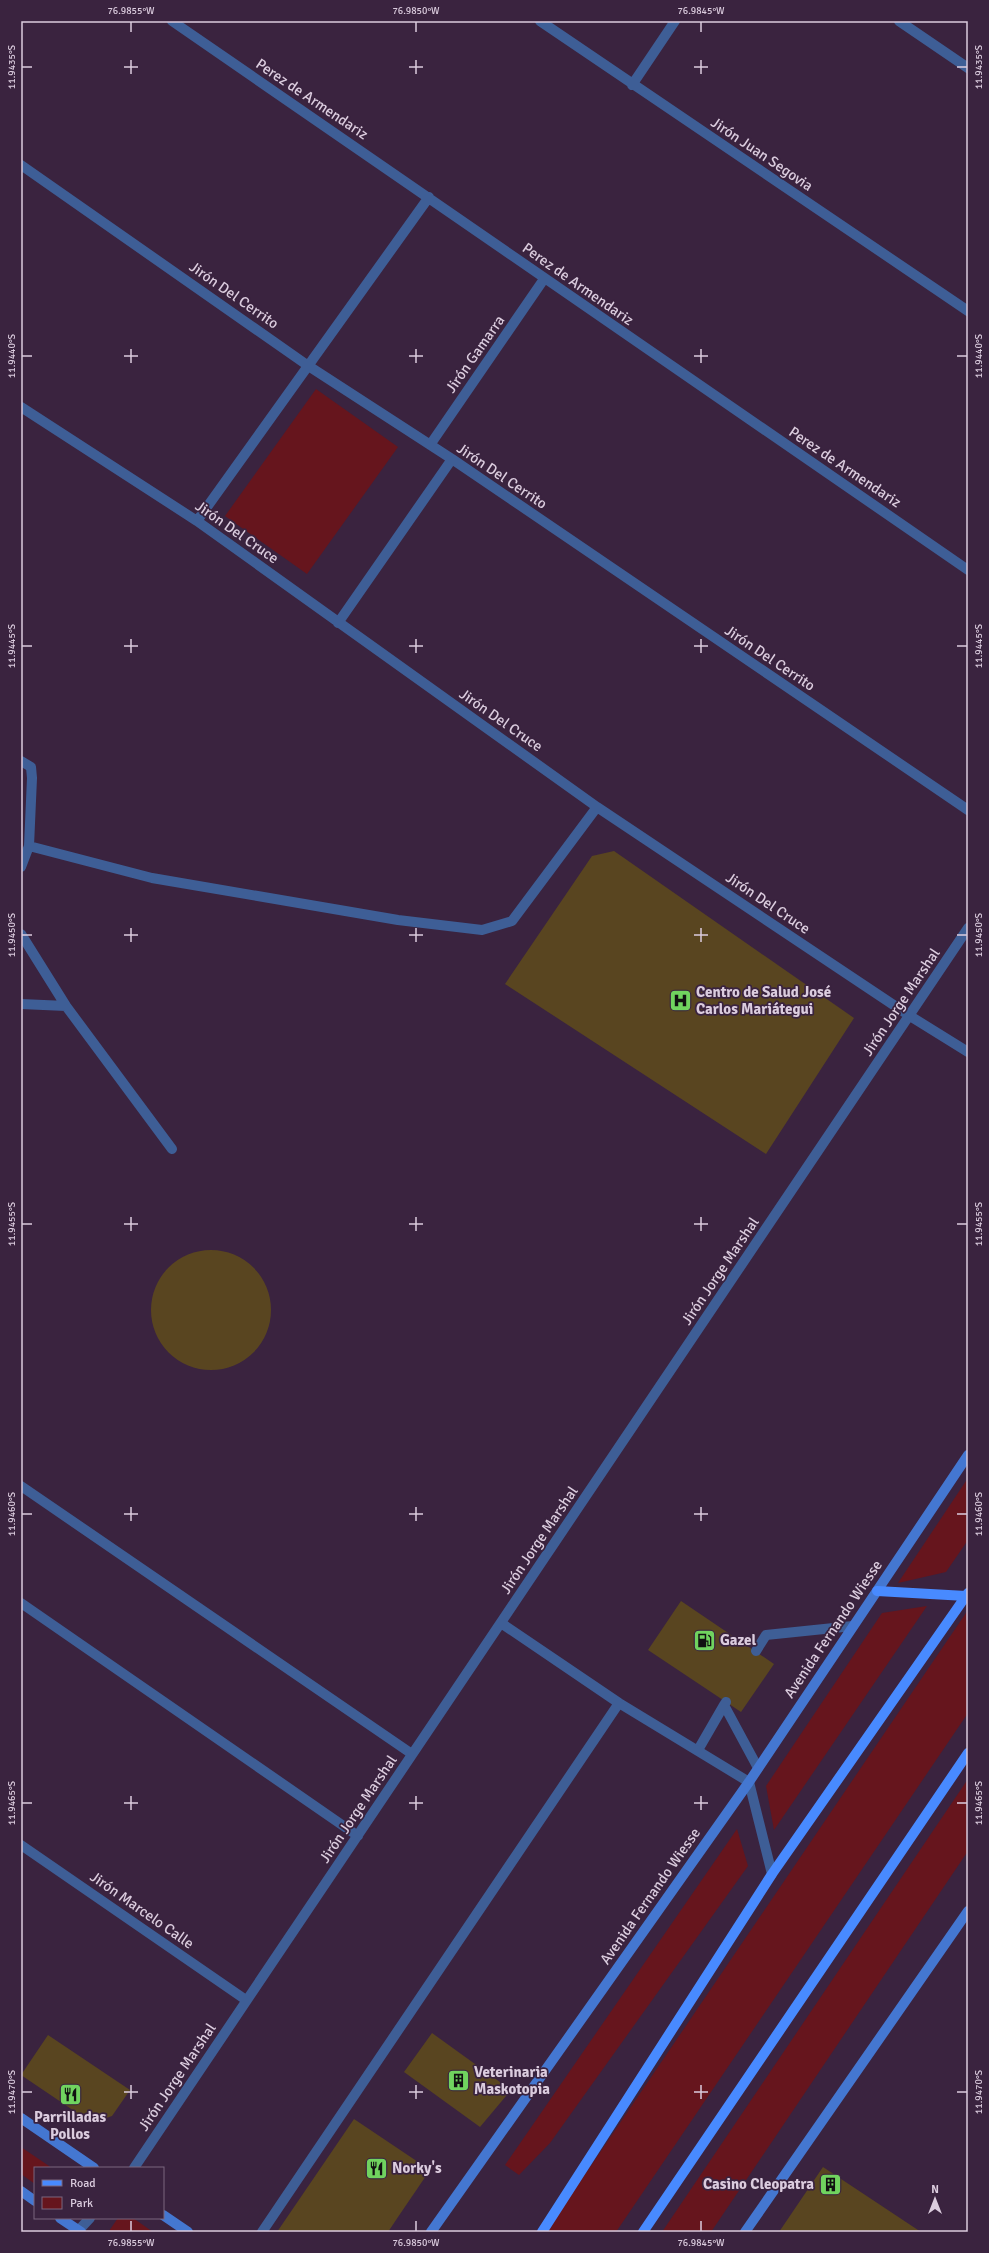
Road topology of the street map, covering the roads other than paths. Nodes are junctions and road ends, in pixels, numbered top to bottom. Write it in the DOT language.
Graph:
graph roads {
  1 [pos="172,21"];
  2 [pos="540,21"];
  3 [pos="675,21"];
  4 [pos="899,21"];
  5 [pos="968,68"];
  6 [pos="632,85"];
  7 [pos="21,165"];
  8 [pos="429,197"];
  9 [pos="544,279"];
  10 [pos="968,311"];
  11 [pos="307,365"];
  12 [pos="21,407"];
  13 [pos="430,445"];
  14 [pos="452,459"];
  15 [pos="197,521"];
  16 [pos="968,570"];
  17 [pos="338,623"];
  18 [pos="21,761"];
  19 [pos="597,807"];
  20 [pos="968,810"];
  21 [pos="29,846"];
  22 [pos="21,867"];
  23 [pos="968,928"];
  24 [pos="21,934"];
  25 [pos="21,1004"];
  26 [pos="66,1006"];
  27 [pos="910,1016"];
  28 [pos="968,1052"];
  29 [pos="172,1149"];
  30 [pos="968,1455"];
  31 [pos="21,1486"];
  32 [pos="877,1591"];
  33 [pos="967,1595"];
  34 [pos="21,1603"];
  35 [pos="501,1623"];
  36 [pos="853,1626"];
  37 [pos="756,1652"];
  38 [pos="619,1703"];
  39 [pos="698,1750"];
  40 [pos="968,1753"];
  41 [pos="412,1754"];
  42 [pos="758,1768"];
  43 [pos="749,1782"];
  44 [pos="358,1836"];
  45 [pos="21,1845"];
  46 [pos="772,1874"];
  47 [pos="968,1911"];
  48 [pos="246,2000"];
  49 [pos="21,2118"];
  50 [pos="93,2167"];
  51 [pos="135,2167"];
  52 [pos="21,2191"];
  53 [pos="34,2200"];
  54 [pos="164,2216"];
  55 [pos="61,2219"];
  56 [pos="89,2219"];
  57 [pos="79,2231"];
  58 [pos="188,2232"];
  59 [pos="262,2232"];
  60 [pos="431,2232"];
  61 [pos="542,2232"];
  62 [pos="644,2232"];
  63 [pos="745,2232"];
  1 -- 8 [label="street, Perez de Armendariz"];
  2 -- 6 [label="street, Jirón Juan Segovia"];
  3 -- 6 [label="street"];
  4 -- 5 [label="street"];
  6 -- 10 [label="street, Jirón Juan Segovia"];
  7 -- 11 [label="street, Jirón Del Cerrito"];
  8 -- 9 [label="street, Perez de Armendariz"];
  8 -- 11 [label="street"];
  9 -- 13 [label="street, Jirón Gamarra"];
  9 -- 16 [label="street, Perez de Armendariz"];
  11 -- 13 [label="street, Jirón Del Cerrito"];
  11 -- 15 [label="street"];
  12 -- 15 [label="street, Jirón Del Cruce"];
  13 -- 14 [label="street, Jirón Del Cerrito"];
  14 -- 17 [label="street"];
  14 -- 20 [label="street, Jirón Del Cerrito"];
  15 -- 17 [label="street, Jirón Del Cruce"];
  17 -- 19 [label="street, Jirón Del Cruce"];
  18 -- 21 [label="street"];
  19 -- 21 [label="street"];
  19 -- 27 [label="street, Jirón Del Cruce"];
  21 -- 22 [label="street"];
  23 -- 27 [label="street, Jirón Jorge Marshal"];
  24 -- 26 [label="street"];
  25 -- 26 [label="street"];
  26 -- 29 [label="street"];
  27 -- 28 [label="street, Jirón Del Cruce"];
  27 -- 35 [label="street, Jirón Jorge Marshal"];
  30 -- 32 [label="main road, Avenida Fernando Wiesse"];
  31 -- 41 [label="street"];
  32 -- 33 [label="main road"];
  32 -- 36 [label="main road, Avenida Fernando Wiesse"];
  33 -- 46 [label="main road"];
  34 -- 44 [label="street"];
  35 -- 38 [label="street"];
  35 -- 41 [label="street, Jirón Jorge Marshal"];
  36 -- 37 [label="street"];
  36 -- 42 [label="main road, Avenida Fernando Wiesse"];
  38 -- 39 [label="street"];
  38 -- 59 [label="street"];
  39 -- 42 [label="street"];
  39 -- 43 [label="street"];
  40 -- 62 [label="main road"];
  41 -- 44 [label="street, Jirón Jorge Marshal"];
  42 -- 43 [label="main road, Avenida Fernando Wiesse"];
  43 -- 46 [label="street"];
  43 -- 60 [label="main road, Avenida Fernando Wiesse"];
  44 -- 48 [label="street, Jirón Jorge Marshal"];
  45 -- 48 [label="street, Jirón Marcelo Calle"];
  46 -- 61 [label="main road"];
  47 -- 63 [label="main road"];
  48 -- 51 [label="street, Jirón Jorge Marshal"];
  49 -- 50 [label="main road"];
  52 -- 53 [label="main road"];
  54 -- 58 [label="main road"];
  55 -- 57 [label="main road"];
  56 -- 57 [label="street"];
}
